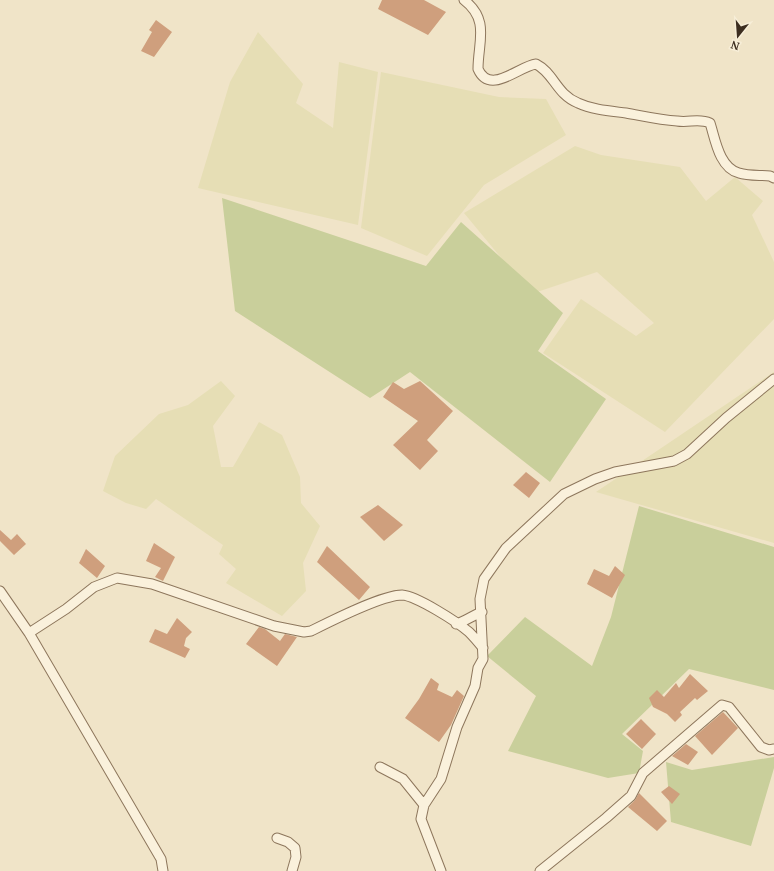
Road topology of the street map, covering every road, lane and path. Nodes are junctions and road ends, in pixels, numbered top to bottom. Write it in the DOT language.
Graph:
graph roads {
  1 [pos="464,0"];
  2 [pos="774,178"];
  3 [pos="774,379"];
  4 [pos="0,591"];
  5 [pos="482,612"];
  6 [pos="456,624"];
  7 [pos="29,633"];
  8 [pos="483,648"];
  9 [pos="774,749"];
  10 [pos="380,767"];
  11 [pos="424,805"];
  12 [pos="277,838"];
  13 [pos="163,871"];
  14 [pos="292,871"];
  15 [pos="441,871"];
  16 [pos="540,871"];
  1 -- 2 [label="street"];
  3 -- 5 [label="street"];
  4 -- 7 [label="street"];
  5 -- 6 [label="street"];
  5 -- 8 [label="street"];
  6 -- 7 [label="street"];
  6 -- 8 [label="street"];
  7 -- 13 [label="street"];
  8 -- 11 [label="street"];
  9 -- 16 [label="street"];
  10 -- 11 [label="street"];
  11 -- 15 [label="street"];
  12 -- 14 [label="street"];
}
